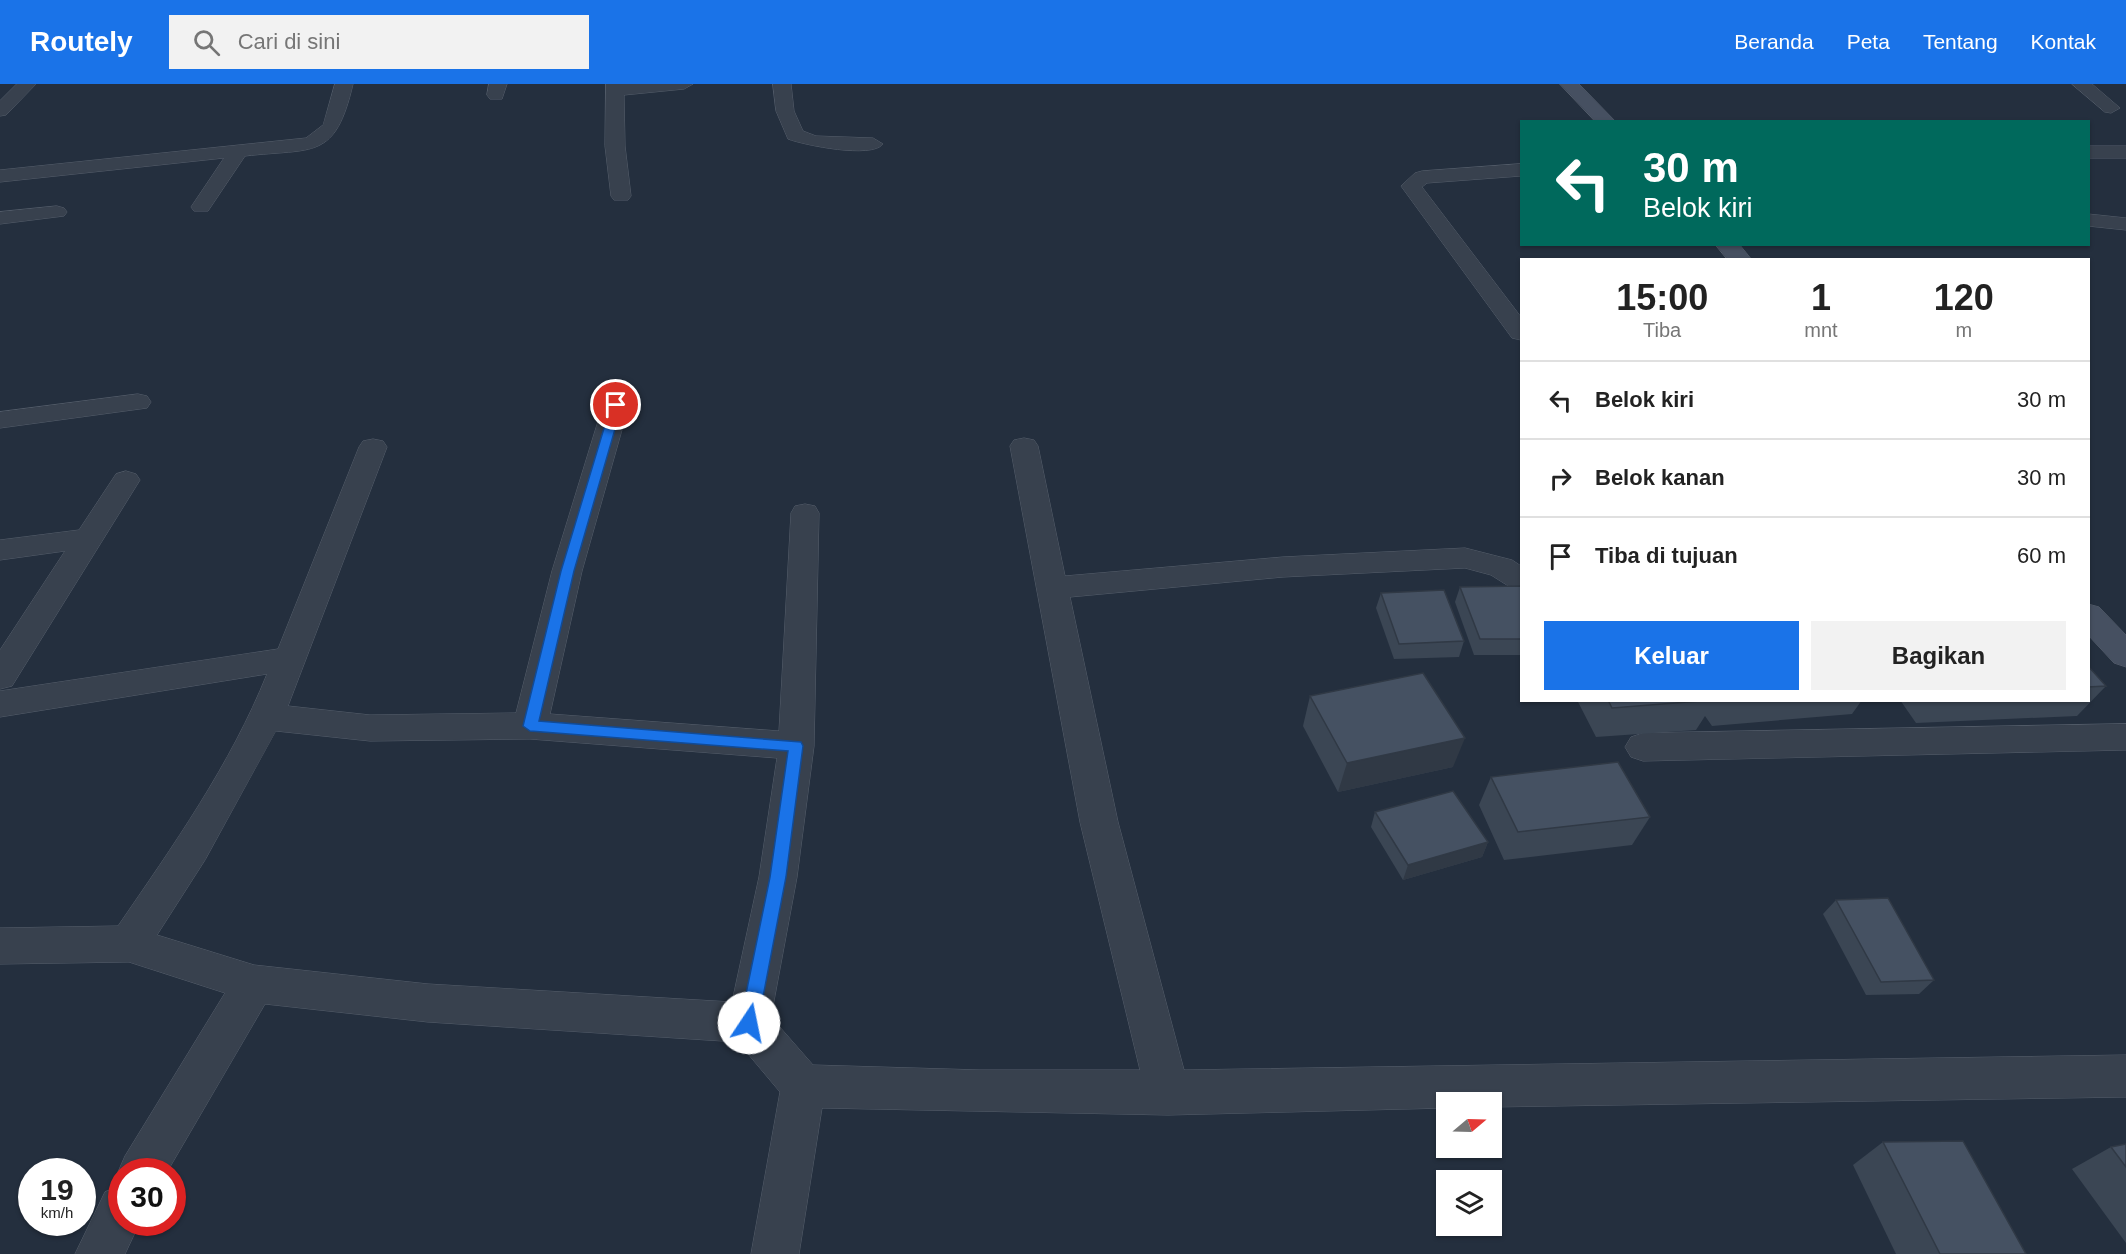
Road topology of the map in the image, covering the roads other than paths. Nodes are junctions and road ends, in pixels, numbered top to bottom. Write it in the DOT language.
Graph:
graph roads {
  1 [pos="27,84"];
  2 [pos="344,84"];
  3 [pos="684,84"];
  4 [pos="782,84"];
  5 [pos="1569,84"];
  6 [pos="2081,84"];
  7 [pos="616,87"];
  8 [pos="2111,108"];
  9 [pos="0,111"];
  10 [pos="1605,120"];
  11 [pos="873,144"];
  12 [pos="238,151"];
  13 [pos="2090,152"];
  14 [pos="2126,152"];
  15 [pos="1520,170"];
  16 [pos="0,176"];
  17 [pos="621,196"];
  18 [pos="201,207"];
  19 [pos="57,212"];
  20 [pos="0,218"];
  21 [pos="2090,220"];
  22 [pos="2126,224"];
  23 [pos="1728,246"];
  24 [pos="1739,258"];
  25 [pos="1520,332"];
  26 [pos="138,402"];
  27 [pos="616,405"];
  28 [pos="0,420"];
  29 [pos="1024,446"];
  30 [pos="373,447"];
  31 [pos="126,480"];
  32 [pos="805,513"];
  33 [pos="86,539"];
  34 [pos="0,550"];
  35 [pos="1520,579"];
  36 [pos="1052,588"];
  37 [pos="288,659"];
  38 [pos="0,677"];
  39 [pos="0,704"];
  40 [pos="267,717"];
  41 [pos="530,726"];
  42 [pos="2126,737"];
  43 [pos="796,746"];
  44 [pos="1643,747"];
  45 [pos="129,945"];
  46 [pos="0,946"];
  47 [pos="254,984"];
  48 [pos="749,1023"];
  49 [pos="2126,1076"];
  50 [pos="803,1086"];
  51 [pos="1168,1093"];
  52 [pos="149,1158"];
  53 [pos="108,1236"];
  54 [pos="99,1254"];
  55 [pos="775,1254"];
  1 -- 9 [label="street"];
  2 -- 12 [label="street"];
  3 -- 7 [label="street"];
  4 -- 11 [label="street"];
  5 -- 10 [label="street"];
  6 -- 8 [label="street"];
  7 -- 17 [label="street"];
  12 -- 16 [label="street"];
  12 -- 18 [label="street"];
  13 -- 14 [label="street"];
  15 -- 25 [label="street"];
  19 -- 20 [label="street"];
  21 -- 22 [label="street"];
  23 -- 24 [label="street"];
  26 -- 28 [label="street"];
  27 -- 41 [label="street"];
  29 -- 36 [label="street"];
  30 -- 37 [label="street"];
  31 -- 33 [label="street"];
  32 -- 43 [label="street"];
  33 -- 34 [label="street"];
  33 -- 38 [label="street"];
  35 -- 36 [label="street"];
  36 -- 51 [label="street"];
  37 -- 39 [label="street"];
  37 -- 40 [label="street"];
  40 -- 41 [label="street"];
  40 -- 45 [label="street"];
  41 -- 43 [label="street"];
  42 -- 44 [label="street"];
  43 -- 48 [label="street"];
  45 -- 46 [label="street"];
  45 -- 47 [label="street"];
  47 -- 48 [label="street"];
  47 -- 52 [label="street"];
  48 -- 50 [label="street"];
  49 -- 51 [label="street"];
  50 -- 51 [label="street"];
  50 -- 55 [label="street"];
  53 -- 54 [label="street"];
}
